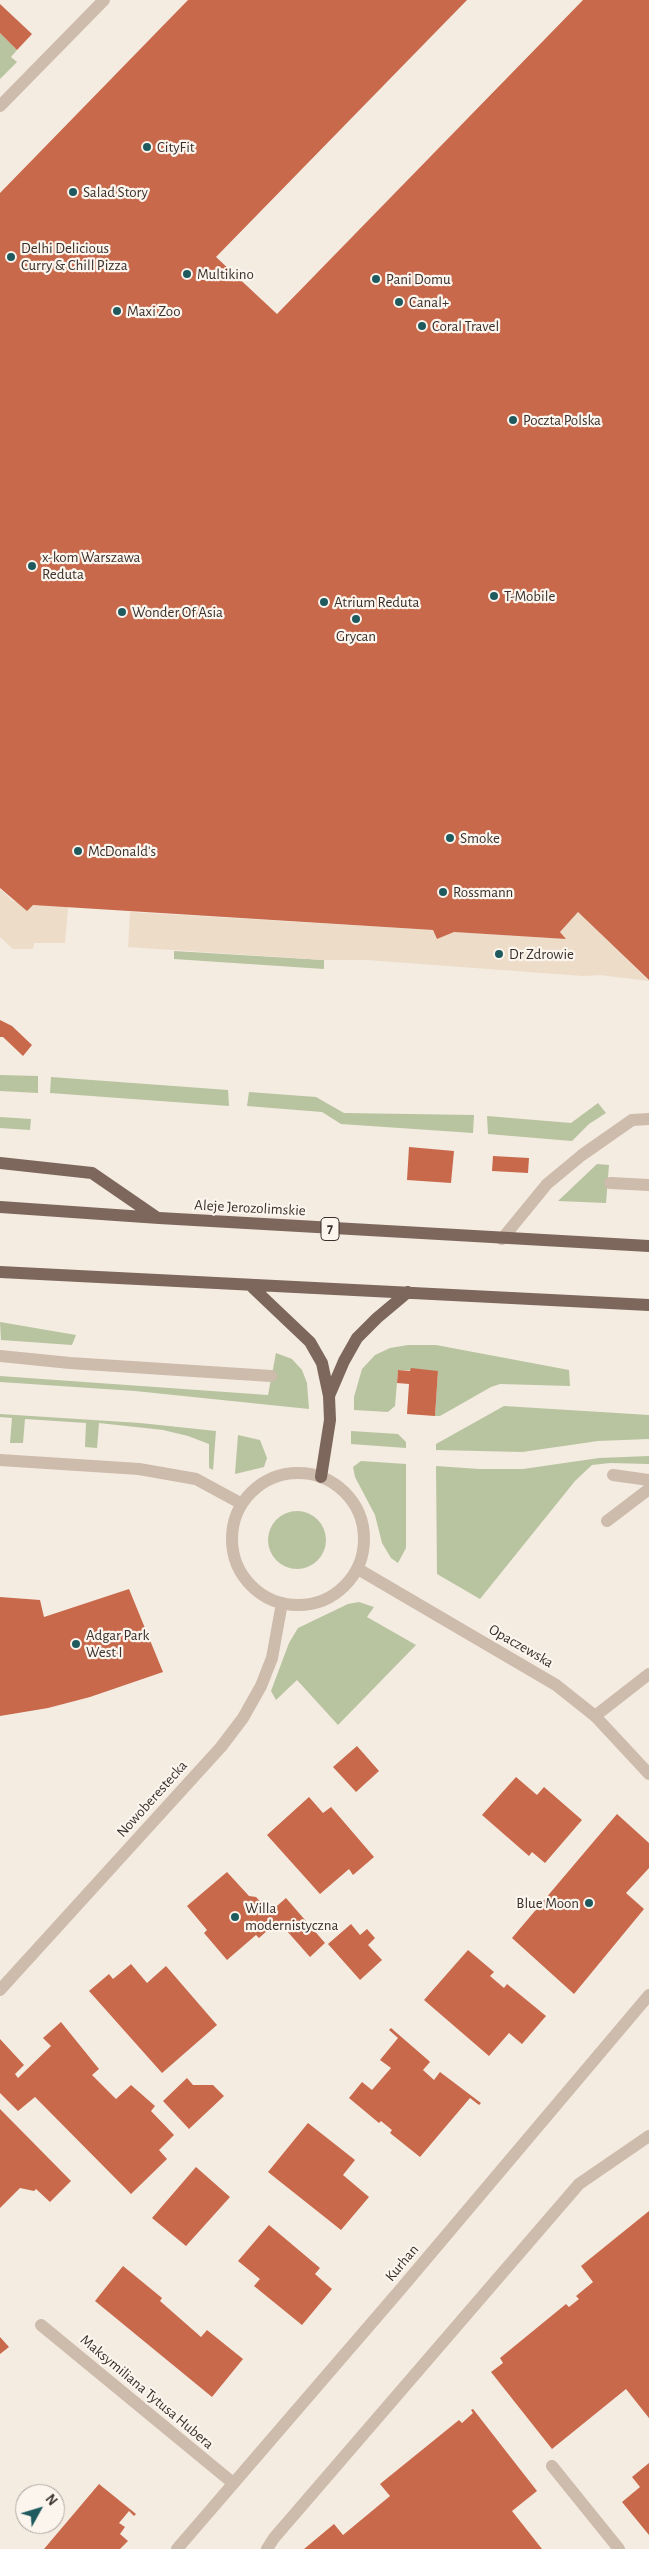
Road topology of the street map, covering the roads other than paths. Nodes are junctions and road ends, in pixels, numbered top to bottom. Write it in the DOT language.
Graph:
graph roads {
  1 [pos="104,0"];
  2 [pos="0,106"];
  3 [pos="649,1119"];
  4 [pos="0,1163"];
  5 [pos="610,1183"];
  6 [pos="649,1185"];
  7 [pos="0,1206"];
  8 [pos="158,1218"];
  9 [pos="502,1239"];
  10 [pos="649,1246"];
  11 [pos="2,1272"];
  12 [pos="250,1286"];
  13 [pos="408,1292"];
  14 [pos="649,1304"];
  15 [pos="0,1356"];
  16 [pos="271,1376"];
  17 [pos="330,1396"];
  18 [pos="0,1460"];
  19 [pos="613,1475"];
  20 [pos="321,1477"];
  21 [pos="649,1480"];
  22 [pos="649,1489"];
  23 [pos="242,1504"];
  24 [pos="607,1521"];
  25 [pos="358,1569"];
  26 [pos="282,1603"];
  27 [pos="649,1674"];
  28 [pos="595,1716"];
  29 [pos="649,1774"];
  30 [pos="0,1990"];
  31 [pos="649,1995"];
  32 [pos="649,2136"];
  33 [pos="41,2325"];
  34 [pos="552,2466"];
  35 [pos="233,2483"];
  36 [pos="177,2549"];
  37 [pos="268,2549"];
  38 [pos="619,2549"];
  1 -- 2 [label="street"];
  3 -- 9 [label="street"];
  4 -- 8 [label="main road"];
  5 -- 6 [label="street"];
  7 -- 8 [label="main road, Aleje Jerozolimskie / 7"];
  8 -- 9 [label="main road, Aleje Jerozolimskie / 7"];
  9 -- 10 [label="main road, Aleje Jerozolimskie / 7"];
  11 -- 12 [label="main road"];
  12 -- 13 [label="main road"];
  12 -- 17 [label="main road"];
  13 -- 14 [label="main road"];
  13 -- 17 [label="main road"];
  15 -- 16 [label="street"];
  17 -- 20 [label="main road"];
  18 -- 23 [label="street"];
  19 -- 21 [label="street"];
  20 -- 23 [label="street"];
  20 -- 25 [label="street"];
  22 -- 24 [label="street"];
  23 -- 26 [label="street"];
  25 -- 26 [label="street"];
  25 -- 28 [label="street, Opaczewska"];
  26 -- 30 [label="street, Nowoberestecka"];
  27 -- 28 [label="street"];
  28 -- 29 [label="street, Opaczewska"];
  31 -- 35 [label="street, Kurhan"];
  32 -- 37 [label="street"];
  33 -- 35 [label="street, Maksymiliana Tytusa Hubera"];
  34 -- 38 [label="street"];
  35 -- 36 [label="street, Kurhan"];
}
